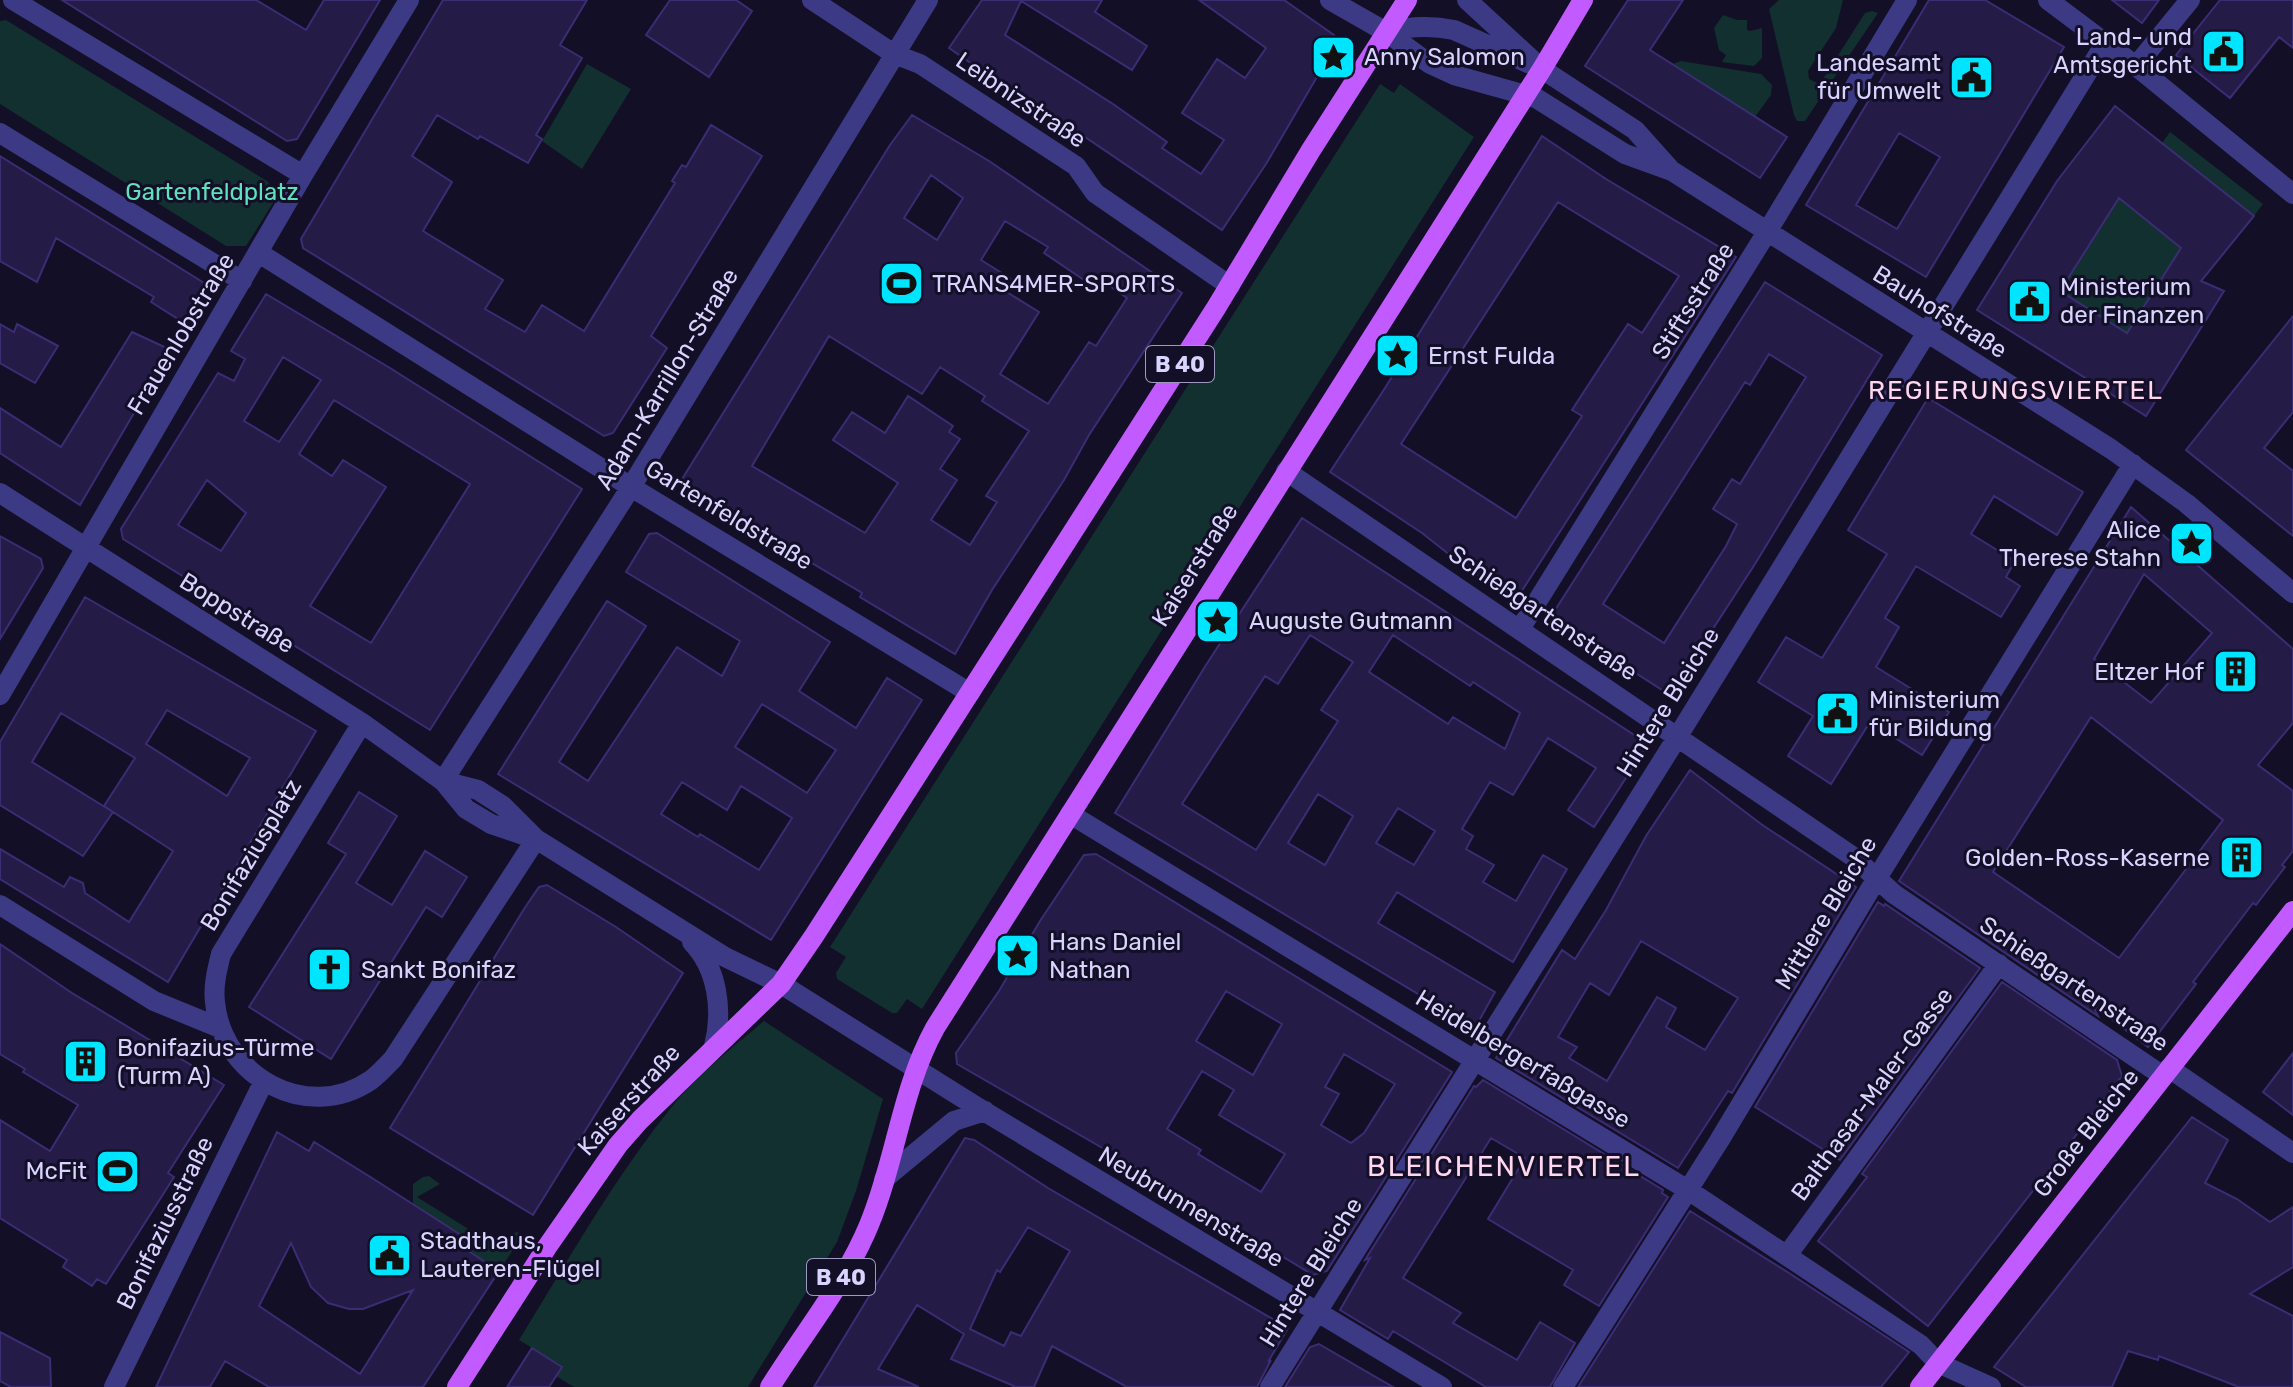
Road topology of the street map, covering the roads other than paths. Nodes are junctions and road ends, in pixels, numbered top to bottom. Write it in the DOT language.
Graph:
graph roads {
  1 [pos="13,0"];
  2 [pos="409,0"];
  3 [pos="812,0"];
  4 [pos="928,0"];
  5 [pos="1330,0"];
  6 [pos="1407,0"];
  7 [pos="1467,0"];
  8 [pos="1583,0"];
  9 [pos="2048,0"];
  10 [pos="2190,0"];
  11 [pos="1905,3"];
  12 [pos="1386,32"];
  13 [pos="2106,42"];
  14 [pos="894,54"];
  15 [pos="2136,66"];
  16 [pos="1542,69"];
  17 [pos="1525,94"];
  18 [pos="0,133"];
  19 [pos="1672,171"];
  20 [pos="303,175"];
  21 [pos="2293,194"];
  22 [pos="1767,232"];
  23 [pos="259,253"];
  24 [pos="242,281"];
  25 [pos="1230,286"];
  26 [pos="1927,335"];
  27 [pos="2133,464"];
  28 [pos="1286,471"];
  29 [pos="631,487"];
  30 [pos="0,493"];
  31 [pos="85,547"];
  32 [pos="2292,593"];
  33 [pos="1520,629"];
  34 [pos="970,693"];
  35 [pos="0,695"];
  36 [pos="362,723"];
  37 [pos="1678,736"];
  38 [pos="443,781"];
  39 [pos="1070,814"];
  40 [pos="536,839"];
  41 [pos="1877,878"];
  42 [pos="0,905"];
  43 [pos="2293,911"];
  44 [pos="675,925"];
  45 [pos="1999,964"];
  46 [pos="781,984"];
  47 [pos="220,1028"];
  48 [pos="714,1046"];
  49 [pos="1474,1059"];
  50 [pos="915,1067"];
  51 [pos="2166,1072"];
  52 [pos="263,1083"];
  53 [pos="985,1111"];
  54 [pos="2293,1153"];
  55 [pos="884,1179"];
  56 [pos="1688,1190"];
  57 [pos="1788,1254"];
  58 [pos="1316,1313"];
  59 [pos="1938,1363"];
  60 [pos="114,1387"];
  61 [pos="457,1387"];
  62 [pos="771,1387"];
  63 [pos="1270,1387"];
  64 [pos="1442,1387"];
  65 [pos="1563,1387"];
  66 [pos="1920,1387"];
  67 [pos="1991,1387"];
  1 -- 20 [label="street"];
  2 -- 20 [label="street, Frauenlobstraße"];
  3 -- 14 [label="street, Leibnizstraße"];
  4 -- 14 [label="street, Adam-Karrillon-Straße"];
  5 -- 12 [label="street"];
  6 -- 12 [label="main road, Kaiserstraße / B 40"];
  7 -- 16 [label="street"];
  8 -- 16 [label="main road, Kaiserstraße / B 40"];
  9 -- 13 [label="street"];
  10 -- 15 [label="street"];
  11 -- 22 [label="street, Stiftsstraße"];
  12 -- 16 [label="street"];
  12 -- 17 [label="street"];
  12 -- 25 [label="main road, Kaiserstraße / B 40"];
  13 -- 15 [label="street"];
  13 -- 26 [label="street, Hintere Bleiche"];
  14 -- 25 [label="street, Leibnizstraße"];
  14 -- 29 [label="street, Adam-Karrillon-Straße"];
  15 -- 21 [label="street"];
  16 -- 17 [label="main road, Kaiserstraße / B 40"];
  16 -- 19 [label="street, Bauhofstraße"];
  17 -- 19 [label="street, Bauhofstraße"];
  17 -- 28 [label="main road, Kaiserstraße / B 40"];
  18 -- 24 [label="street"];
  19 -- 22 [label="street, Bauhofstraße"];
  20 -- 23 [label="street, Frauenlobstraße"];
  22 -- 26 [label="street, Bauhofstraße"];
  22 -- 33 [label="street, Stiftsstraße"];
  23 -- 24 [label="street, Frauenlobstraße"];
  23 -- 29 [label="street, Gartenfeldstraße"];
  24 -- 31 [label="street, Frauenlobstraße"];
  25 -- 34 [label="main road, Kaiserstraße / B 40"];
  26 -- 27 [label="street, Bauhofstraße"];
  26 -- 37 [label="street, Hintere Bleiche"];
  27 -- 32 [label="street, Bauhofstraße"];
  27 -- 41 [label="street, Mittlere Bleiche"];
  28 -- 33 [label="street, Schießgartenstraße"];
  28 -- 39 [label="main road, Kaiserstraße / B 40"];
  29 -- 34 [label="street, Gartenfeldstraße"];
  29 -- 38 [label="street, Adam-Karrillon-Straße"];
  30 -- 31 [label="street, Boppstraße"];
  31 -- 35 [label="street, Frauenlobstraße"];
  31 -- 36 [label="street, Boppstraße"];
  33 -- 37 [label="street, Schießgartenstraße"];
  34 -- 46 [label="main road, Kaiserstraße / B 40"];
  36 -- 38 [label="street, Boppstraße"];
  36 -- 47 [label="street, Bonifaziusplatz"];
  37 -- 41 [label="street, Schießgartenstraße"];
  37 -- 49 [label="street, Hintere Bleiche"];
  38 -- 40 [label="street, Boppstraße"];
  39 -- 49 [label="street, Heidelbergerfaßgasse"];
  39 -- 50 [label="main road, Kaiserstraße / B 40"];
  40 -- 44 [label="street, Boppstraße"];
  40 -- 52 [label="street"];
  41 -- 45 [label="street, Schießgartenstraße"];
  41 -- 56 [label="street, Mittlere Bleiche"];
  42 -- 47 [label="street"];
  43 -- 51 [label="main road, Große Bleiche"];
  44 -- 46 [label="street, Boppstraße"];
  44 -- 48 [label="street"];
  45 -- 51 [label="street, Schießgartenstraße"];
  45 -- 57 [label="street, Balthasar-Maler-Gasse"];
  46 -- 48 [label="main road, Kaiserstraße / B 40"];
  46 -- 50 [label="street"];
  47 -- 52 [label="street, Bonifaziusplatz"];
  48 -- 61 [label="main road, Kaiserstraße / B 40"];
  49 -- 56 [label="street, Heidelbergerfaßgasse"];
  49 -- 58 [label="street, Hintere Bleiche"];
  50 -- 53 [label="street, Neubrunnenstraße"];
  50 -- 55 [label="main road, Kaiserstraße / B 40"];
  51 -- 54 [label="street, Schießgartenstraße"];
  51 -- 59 [label="main road, Große Bleiche"];
  52 -- 60 [label="street, Bonifaziusstraße"];
  53 -- 55 [label="street"];
  53 -- 58 [label="street, Neubrunnenstraße"];
  55 -- 62 [label="main road, Kaiserstraße / B 40"];
  56 -- 57 [label="street, Heidelbergerfaßgasse"];
  56 -- 65 [label="street, Mittlere Bleiche"];
  57 -- 59 [label="street, Heidelbergerfaßgasse"];
  58 -- 63 [label="street, Hintere Bleiche"];
  58 -- 64 [label="street, Neubrunnenstraße"];
  59 -- 66 [label="main road, Große Bleiche"];
  59 -- 67 [label="street, Heidelbergerfaßgasse"];
}
